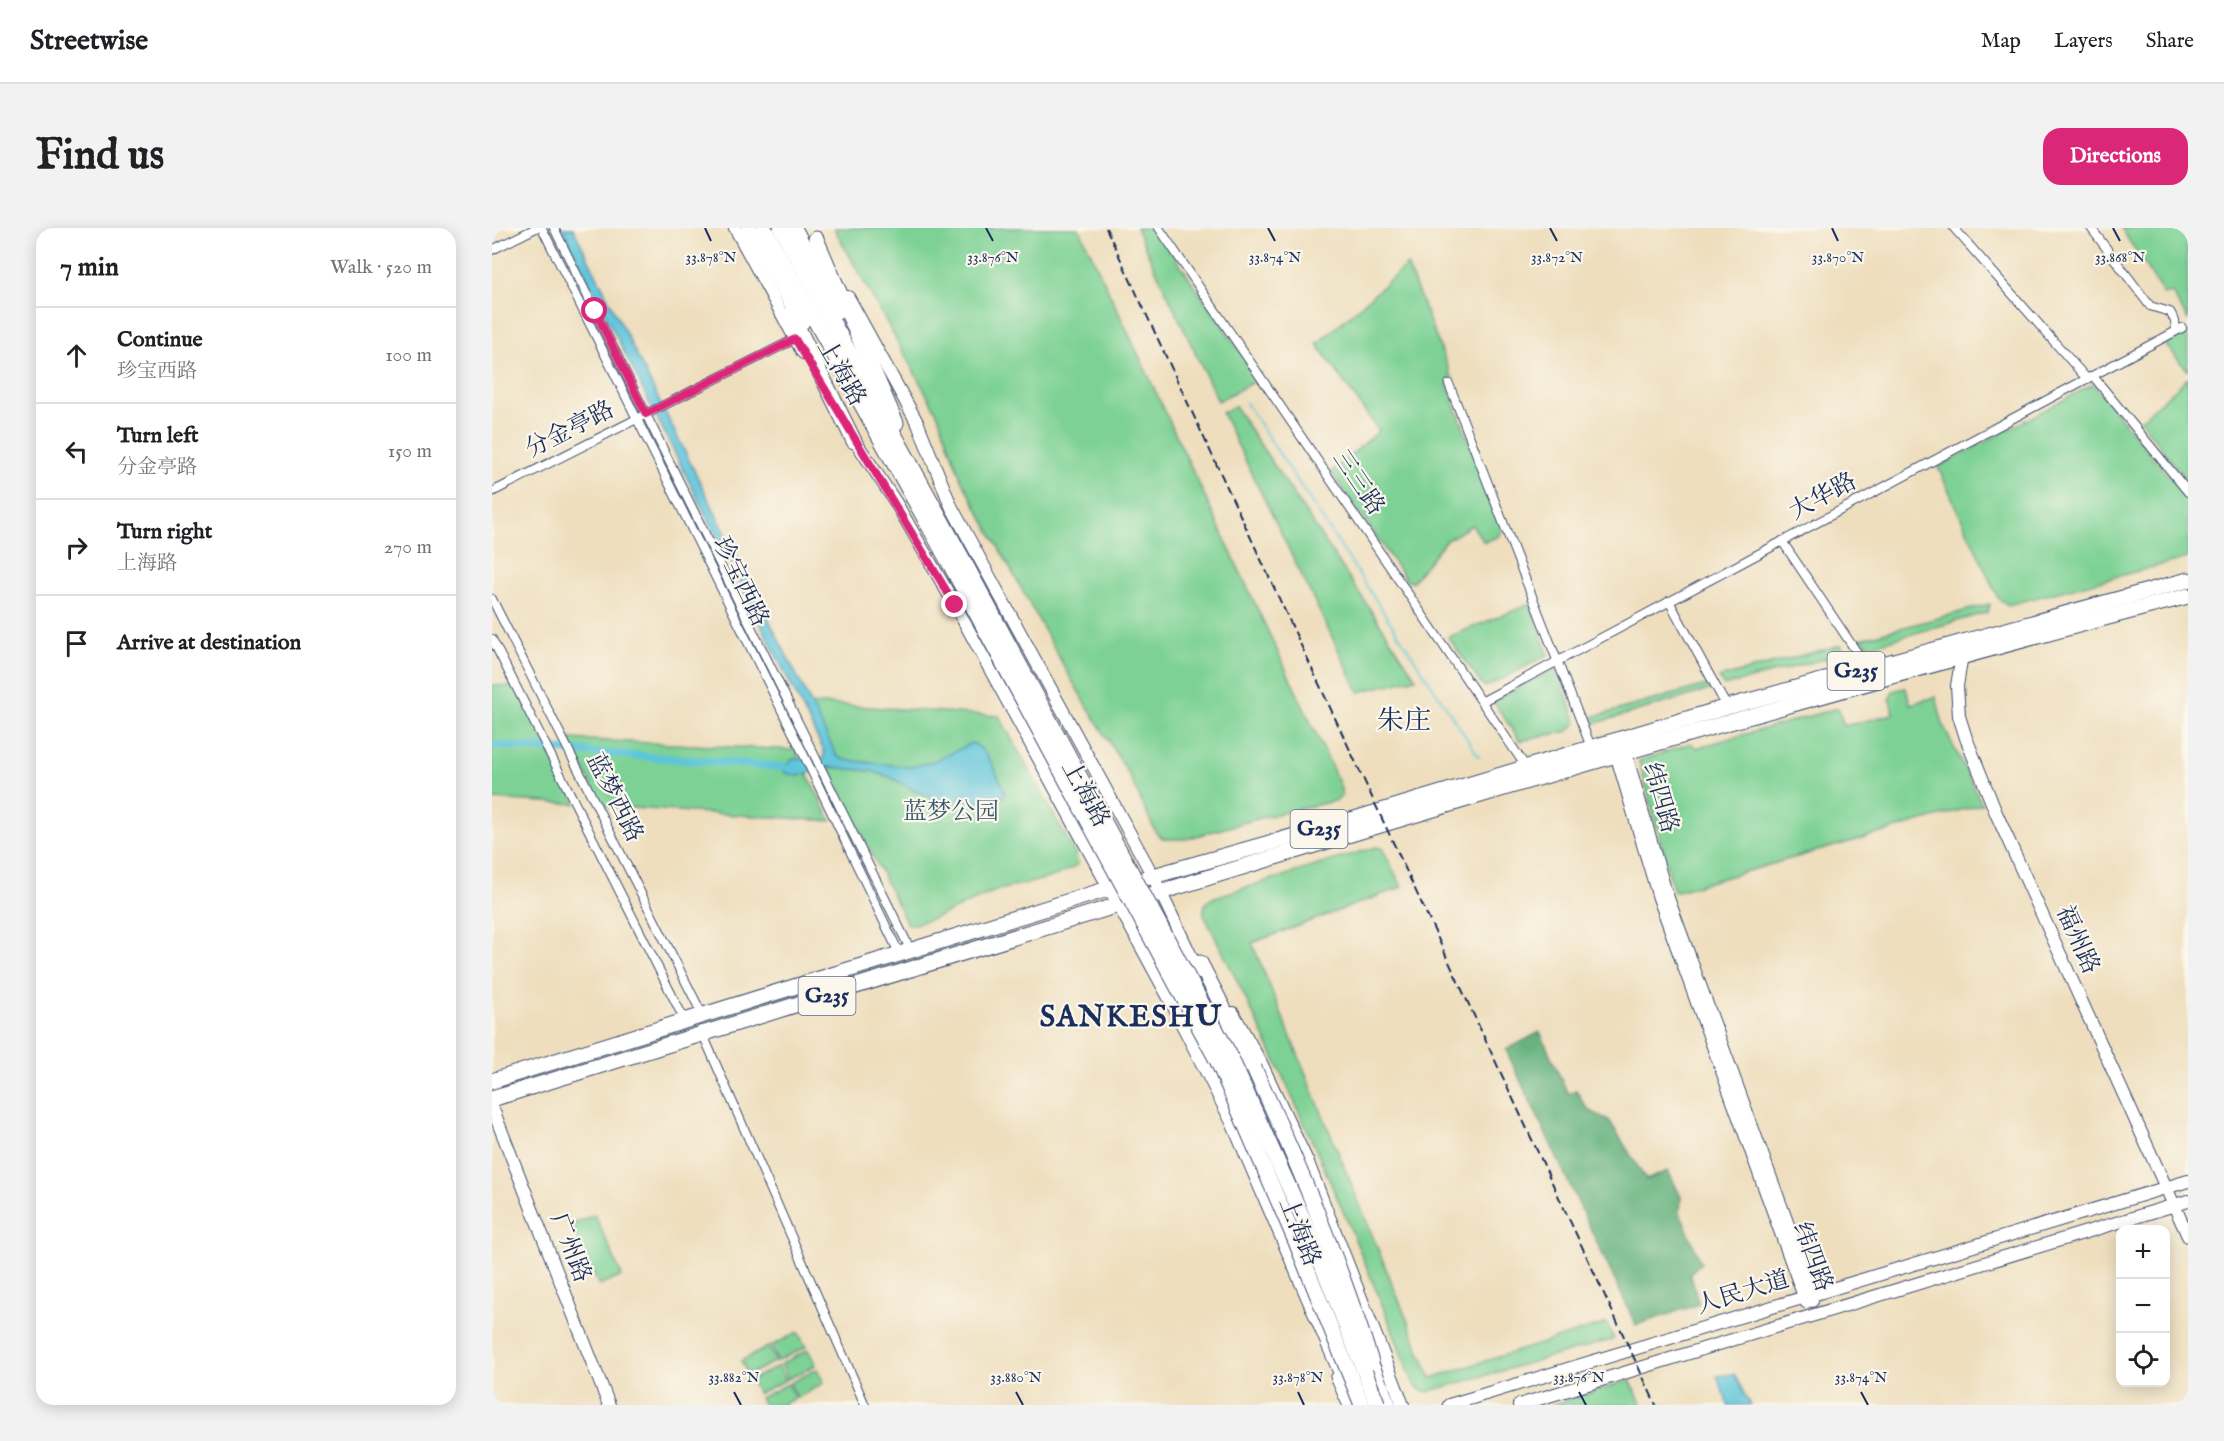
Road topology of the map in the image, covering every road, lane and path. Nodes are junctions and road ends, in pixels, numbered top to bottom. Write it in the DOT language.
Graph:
graph roads {
  1 [pos="536,228"];
  2 [pos="542,228"];
  3 [pos="554,228"];
  4 [pos="735,228"];
  5 [pos="781,228"];
  6 [pos="794,228"];
  7 [pos="1159,228"];
  8 [pos="1954,228"];
  9 [pos="2091,228"];
  10 [pos="756,231"];
  11 [pos="813,233"];
  12 [pos="492,250"];
  13 [pos="795,339"];
  14 [pos="2090,377"];
  15 [pos="1449,384"];
  16 [pos="646,414"];
  17 [pos="637,419"];
  18 [pos="897,425"];
  19 [pos="854,441"];
  20 [pos="492,492"];
  21 [pos="2188,492"];
  22 [pos="926,509"];
  23 [pos="1782,541"];
  24 [pos="956,561"];
  25 [pos="2188,580"];
  26 [pos="2188,596"];
  27 [pos="492,599"];
  28 [pos="1670,601"];
  29 [pos="492,639"];
  30 [pos="1962,655"];
  31 [pos="1557,661"];
  32 [pos="1871,674"];
  33 [pos="1483,701"];
  34 [pos="1726,707"];
  35 [pos="1591,747"];
  36 [pos="1620,752"];
  37 [pos="1521,761"];
  38 [pos="1153,876"];
  39 [pos="1111,888"];
  40 [pos="1164,899"];
  41 [pos="1121,906"];
  42 [pos="905,953"];
  43 [pos="1200,963"];
  44 [pos="694,1016"];
  45 [pos="1182,1021"];
  46 [pos="703,1034"];
  47 [pos="492,1080"];
  48 [pos="492,1099"];
  49 [pos="492,1107"];
  50 [pos="2188,1181"];
  51 [pos="2166,1188"];
  52 [pos="2188,1201"];
  53 [pos="2174,1205"];
  54 [pos="2188,1236"];
  55 [pos="1809,1295"];
  56 [pos="1811,1314"];
  57 [pos="609,1405"];
  58 [pos="865,1405"];
  59 [pos="1348,1405"];
  60 [pos="1356,1405"];
  61 [pos="1362,1405"];
  62 [pos="1378,1405"];
  63 [pos="1388,1405"];
  64 [pos="1403,1405"];
  65 [pos="1449,1405"];
  66 [pos="1519,1405"];
  1 -- 12 [label="street"];
  2 -- 17 [label="street, 珍宝西路"];
  3 -- 16 [label="street, 珍宝西路"];
  4 -- 13 [label="street, 上海路"];
  5 -- 22 [label="highway, 上海路"];
  6 -- 18 [label="highway"];
  7 -- 33 [label="street, 三三路"];
  8 -- 14 [label="street"];
  9 -- 14 [label="street, 大华路"];
  10 -- 19 [label="highway"];
  10 -- 22 [label="highway"];
  11 -- 18 [label="highway"];
  11 -- 38 [label="street, 上海路"];
  13 -- 16 [label="street, 分金亭路"];
  13 -- 19 [label="street, 上海路"];
  14 -- 21 [label="street"];
  14 -- 23 [label="street, 大华路"];
  15 -- 31 [label="street"];
  16 -- 17 [label="street, 分金亭路"];
  16 -- 42 [label="street, 珍宝西路"];
  17 -- 20 [label="street, 分金亭路"];
  17 -- 42 [label="street, 珍宝西路"];
  18 -- 22 [label="highway"];
  19 -- 39 [label="street, 上海路"];
  22 -- 24 [label="highway, 上海路"];
  23 -- 28 [label="street, 大华路"];
  23 -- 32 [label="street"];
  24 -- 61 [label="highway, 上海路, bridge"];
  24 -- 62 [label="highway, 上海路, bridge"];
  25 -- 32 [label="highway, G235"];
  26 -- 30 [label="highway, G235"];
  27 -- 44 [label="street, 蓝梦西路"];
  28 -- 31 [label="street, 大华路"];
  28 -- 34 [label="street"];
  29 -- 44 [label="street, 蓝梦西路"];
  30 -- 32 [label="highway, G235"];
  30 -- 51 [label="street, 福州路"];
  31 -- 33 [label="street, 大华路"];
  31 -- 35 [label="street"];
  32 -- 34 [label="highway, G235"];
  32 -- 36 [label="highway, G235"];
  33 -- 37 [label="street, 三三路"];
  34 -- 35 [label="highway, G235"];
  35 -- 38 [label="highway, G235"];
  36 -- 40 [label="highway, G235"];
  36 -- 55 [label="street, 纬四路"];
  38 -- 39 [label="highway, G235"];
  38 -- 40 [label="street, 上海路"];
  39 -- 41 [label="street, 上海路"];
  39 -- 42 [label="highway, G235"];
  40 -- 41 [label="highway, G235"];
  40 -- 43 [label="street, 上海路"];
  40 -- 63 [label="street, 上海路"];
  41 -- 45 [label="street, 上海路"];
  41 -- 46 [label="highway, G235"];
  42 -- 44 [label="highway, G235"];
  43 -- 63 [label="highway, bridge"];
  43 -- 64 [label="street, 上海路"];
  44 -- 46 [label="street"];
  44 -- 47 [label="highway, G235"];
  45 -- 59 [label="street, 上海路"];
  45 -- 60 [label="highway"];
  46 -- 48 [label="highway, G235"];
  46 -- 58 [label="street"];
  49 -- 57 [label="street, 广州路"];
  50 -- 51 [label="street, 人民大道"];
  51 -- 53 [label="street, 福州路"];
  51 -- 55 [label="street, 人民大道"];
  52 -- 53 [label="street, 人民大道"];
  53 -- 54 [label="street, 福州路"];
  53 -- 56 [label="street, 人民大道"];
  55 -- 56 [label="street, 纬四路"];
  55 -- 65 [label="street, 人民大道"];
  56 -- 66 [label="street, 人民大道"];
}
